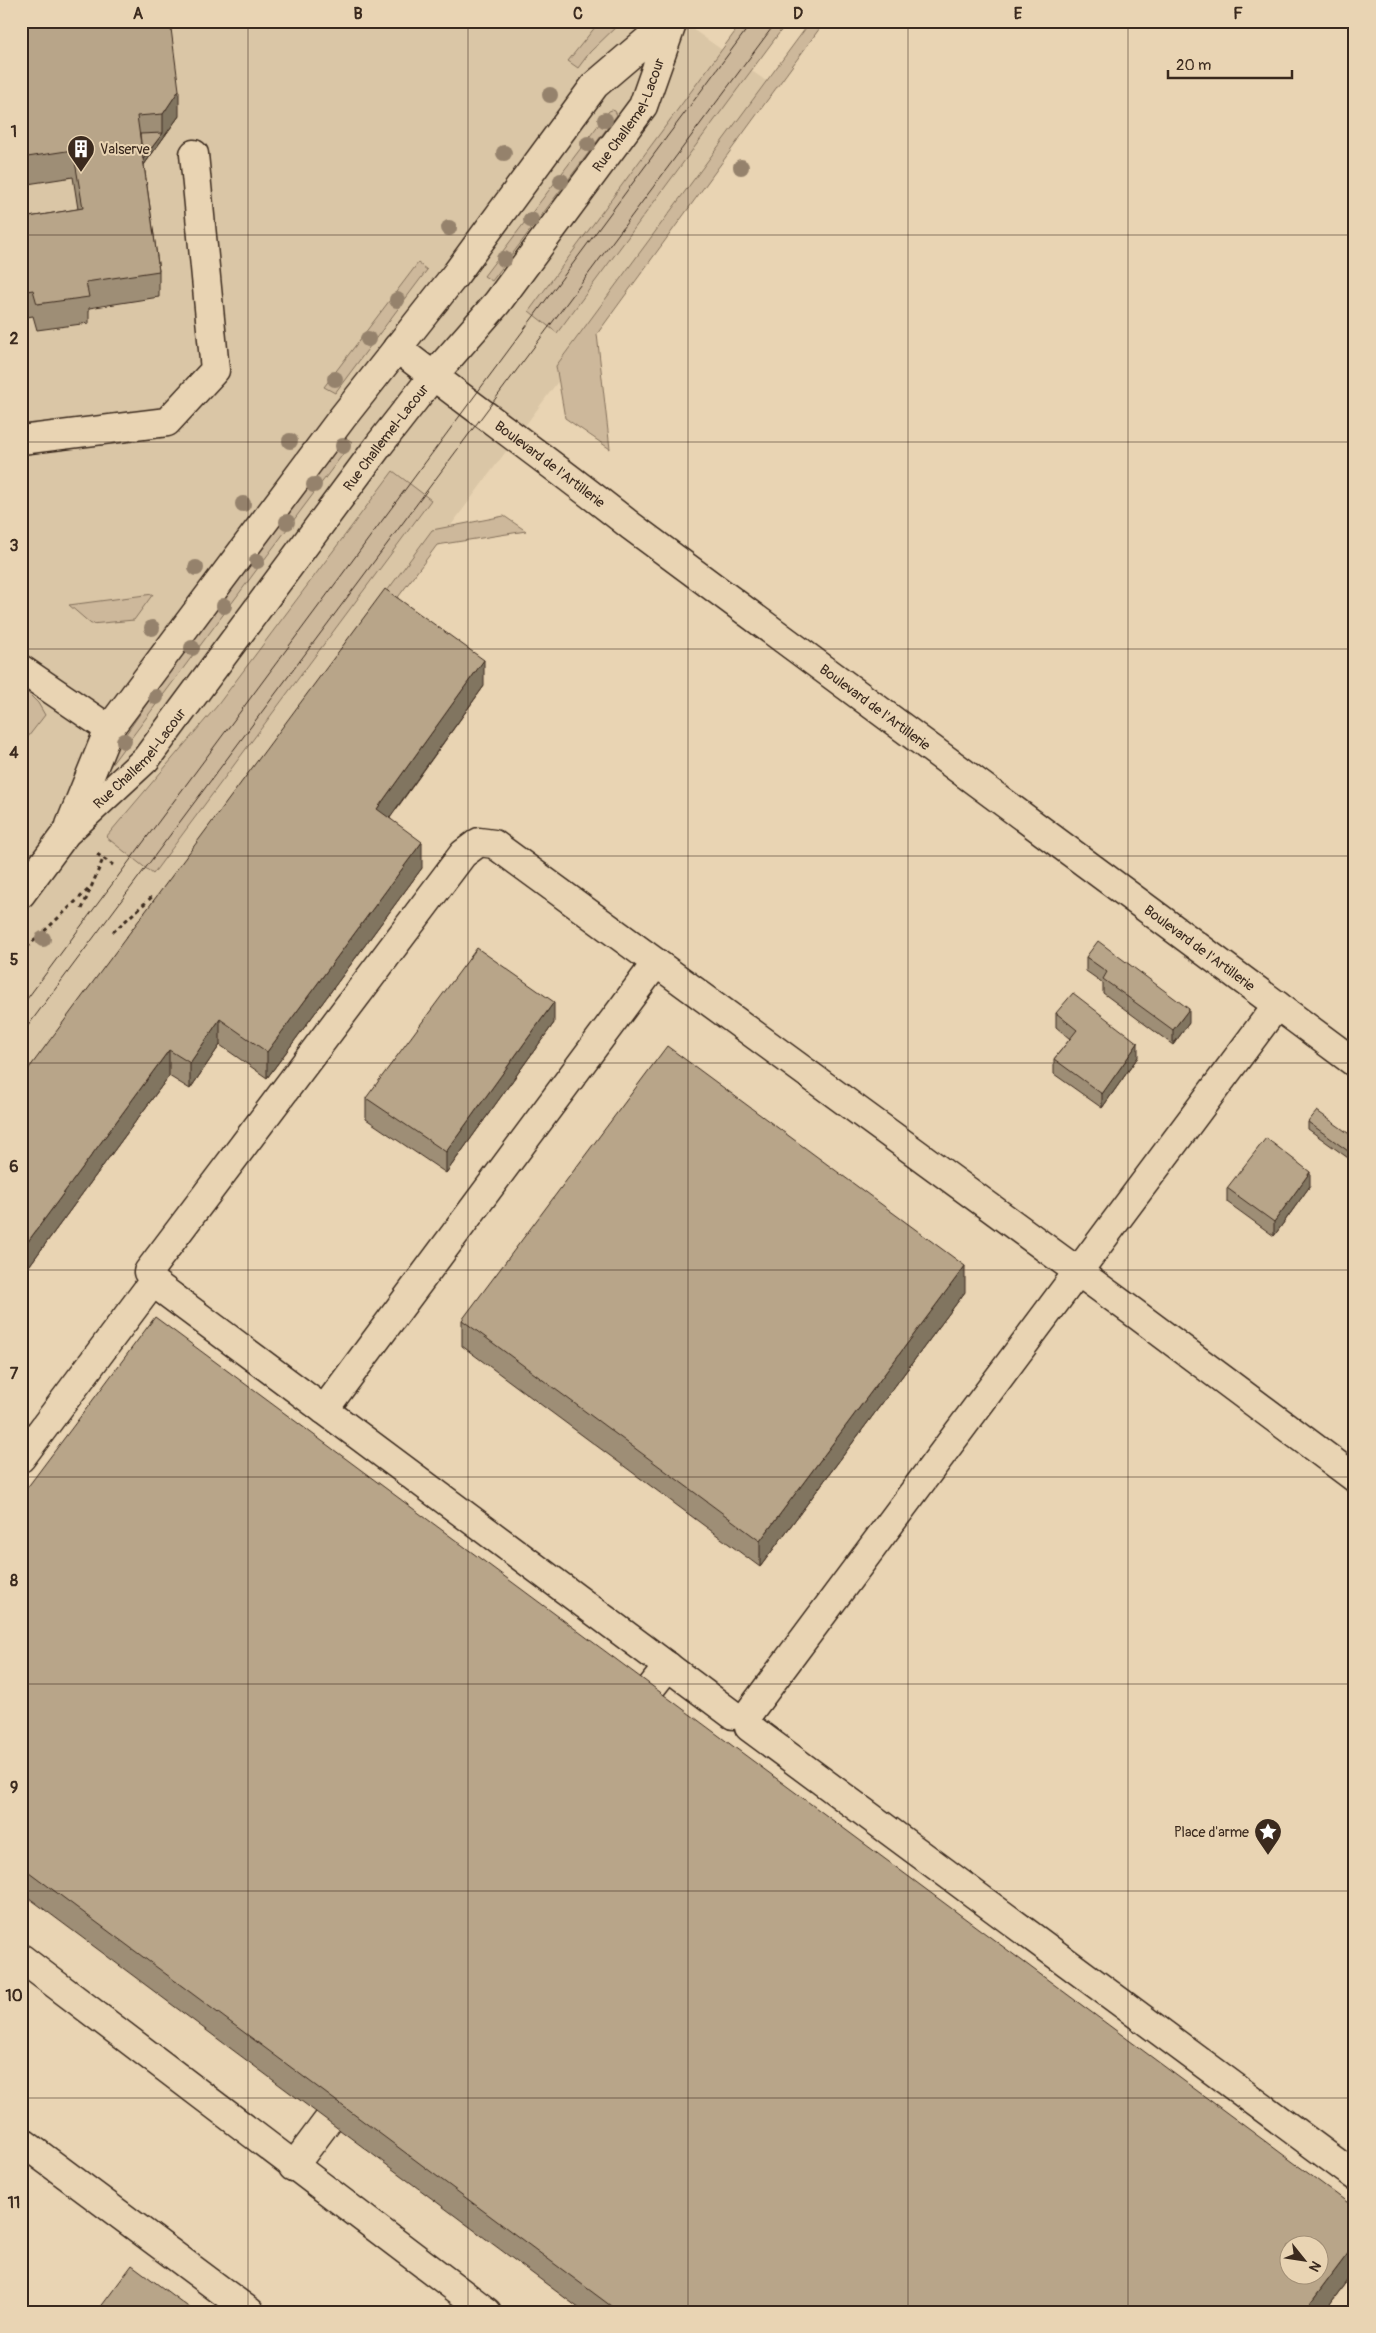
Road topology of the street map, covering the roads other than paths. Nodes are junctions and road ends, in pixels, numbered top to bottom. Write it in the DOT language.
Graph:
graph roads {
  1 [pos="672,21"];
  2 [pos="194,154"];
  3 [pos="397,348"];
  4 [pos="433,376"];
  5 [pos="21,440"];
  6 [pos="21,670"];
  7 [pos="109,729"];
  8 [pos="66,833"];
  9 [pos="21,894"];
  10 [pos="656,963"];
  11 [pos="1277,1005"];
  12 [pos="1355,1063"];
  13 [pos="1076,1271"];
  14 [pos="151,1280"];
  15 [pos="324,1410"];
  16 [pos="21,1458"];
  17 [pos="1355,1478"];
  18 [pos="668,1666"];
  19 [pos="743,1718"];
  20 [pos="612,1740"];
  21 [pos="21,1958"];
  22 [pos="364,2072"];
  23 [pos="21,2142"];
  24 [pos="293,2167"];
  25 [pos="1355,2176"];
  26 [pos="250,2312"];
  27 [pos="487,2312"];
  1 -- 3 [label="street, Rue Challemel-Lacour"];
  1 -- 4 [label="street, Rue Challemel-Lacour"];
  2 -- 5 [label="street"];
  3 -- 4 [label="street, Boulevard de l'Artillerie"];
  3 -- 7 [label="street, Rue Challemel-Lacour"];
  4 -- 8 [label="street, Rue Challemel-Lacour"];
  4 -- 11 [label="street, Boulevard de l'Artillerie"];
  6 -- 7 [label="street"];
  7 -- 8 [label="street, Rue Challemel-Lacour"];
  8 -- 9 [label="street, Rue Challemel-Lacour"];
  10 -- 13 [label="street"];
  10 -- 14 [label="street"];
  10 -- 15 [label="street"];
  11 -- 12 [label="street, Boulevard de l'Artillerie"];
  11 -- 13 [label="street"];
  13 -- 17 [label="street"];
  13 -- 19 [label="street"];
  14 -- 15 [label="street"];
  14 -- 16 [label="street"];
  15 -- 18 [label="street"];
  18 -- 19 [label="street"];
  18 -- 20 [label="street"];
  19 -- 25 [label="street"];
  21 -- 24 [label="street"];
  22 -- 24 [label="street"];
  23 -- 26 [label="street"];
  24 -- 27 [label="street"];
}
